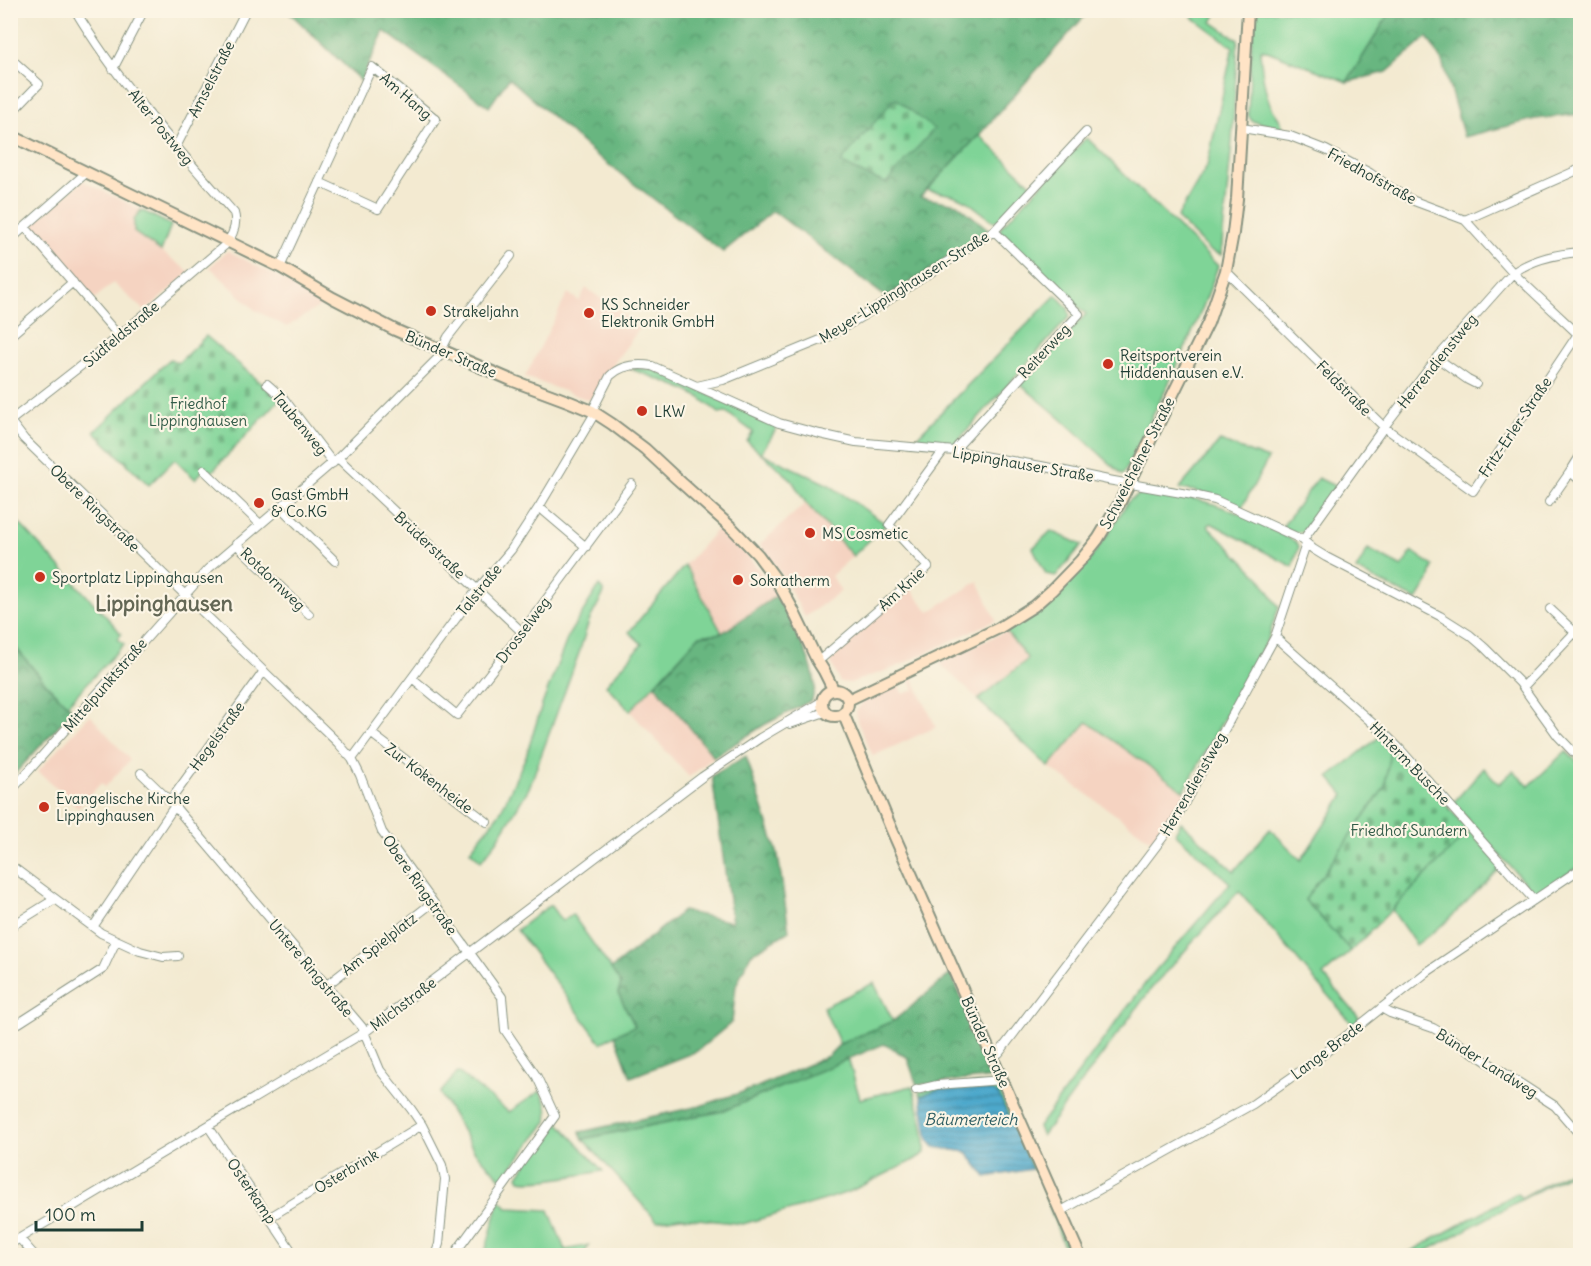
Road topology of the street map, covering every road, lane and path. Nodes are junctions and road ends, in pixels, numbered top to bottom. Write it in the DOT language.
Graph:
graph roads {
  1 [pos="75,10"];
  2 [pos="144,10"];
  3 [pos="246,10"];
  4 [pos="1248,10"];
  5 [pos="10,58"];
  6 [pos="113,69"];
  7 [pos="10,114"];
  8 [pos="1242,128"];
  9 [pos="1086,132"];
  10 [pos="10,135"];
  11 [pos="176,147"];
  12 [pos="1581,169"];
  13 [pos="86,173"];
  14 [pos="319,182"];
  15 [pos="1465,220"];
  16 [pos="25,228"];
  17 [pos="994,231"];
  18 [pos="10,240"];
  19 [pos="227,242"];
  20 [pos="1581,252"];
  21 [pos="511,256"];
  22 [pos="280,267"];
  23 [pos="1226,272"];
  24 [pos="1513,273"];
  25 [pos="73,282"];
  26 [pos="1579,335"];
  27 [pos="10,336"];
  28 [pos="119,336"];
  29 [pos="443,350"];
  30 [pos="1437,358"];
  31 [pos="723,380"];
  32 [pos="267,384"];
  33 [pos="1476,384"];
  34 [pos="697,386"];
  35 [pos="718,395"];
  36 [pos="593,412"];
  37 [pos="11,421"];
  38 [pos="1384,427"];
  39 [pos="944,450"];
  40 [pos="955,451"];
  41 [pos="1581,456"];
  42 [pos="336,461"];
  43 [pos="204,470"];
  44 [pos="1569,472"];
  45 [pos="1581,480"];
  46 [pos="632,484"];
  47 [pos="1129,484"];
  48 [pos="1473,491"];
  49 [pos="1549,502"];
  50 [pos="539,507"];
  51 [pos="281,508"];
  52 [pos="260,524"];
  53 [pos="1304,542"];
  54 [pos="236,544"];
  55 [pos="586,547"];
  56 [pos="335,561"];
  57 [pos="477,590"];
  58 [pos="184,595"];
  59 [pos="1550,609"];
  60 [pos="309,614"];
  61 [pos="522,632"];
  62 [pos="1579,632"];
  63 [pos="1275,638"];
  64 [pos="817,660"];
  65 [pos="264,671"];
  66 [pos="412,678"];
  67 [pos="1523,687"];
  68 [pos="833,698"];
  69 [pos="840,715"];
  70 [pos="372,734"];
  71 [pos="352,759"];
  72 [pos="1581,759"];
  73 [pos="141,773"];
  74 [pos="10,792"];
  75 [pos="172,804"];
  76 [pos="487,822"];
  77 [pos="10,865"];
  78 [pos="1581,869"];
  79 [pos="55,899"];
  80 [pos="1534,900"];
  81 [pos="432,903"];
  82 [pos="10,927"];
  83 [pos="93,927"];
  84 [pos="116,941"];
  85 [pos="470,954"];
  86 [pos="178,956"];
  87 [pos="327,985"];
  88 [pos="1381,1008"];
  89 [pos="10,1020"];
  90 [pos="365,1032"];
  91 [pos="993,1057"];
  92 [pos="1003,1080"];
  93 [pos="916,1090"];
  94 [pos="423,1125"];
  95 [pos="208,1126"];
  96 [pos="1581,1135"];
  97 [pos="1060,1211"];
  98 [pos="270,1217"];
  99 [pos="20,1239"];
  100 [pos="10,1244"];
  101 [pos="35,1256"];
  102 [pos="295,1256"];
  103 [pos="435,1256"];
  104 [pos="453,1256"];
  105 [pos="1080,1256"];
  1 -- 6 [label="street, Alter Postweg"];
  2 -- 6 [label="street"];
  3 -- 11 [label="street, Amselstraße"];
  4 -- 8 [label="main road, Schweichelner Straße"];
  5 -- 7 [label="street"];
  6 -- 11 [label="street, Alter Postweg"];
  8 -- 15 [label="street, Friedhofstraße"];
  8 -- 23 [label="main road, Schweichelner Straße"];
  9 -- 17 [label="street, Meyer-Lippinghausen-Straße"];
  10 -- 13 [label="main road, Bünder Straße"];
  11 -- 19 [label="street, Alter Postweg"];
  12 -- 15 [label="street"];
  13 -- 16 [label="street"];
  13 -- 19 [label="main road, Bünder Straße"];
  14 -- 14 [label="street, Am Hang"];
  14 -- 22 [label="street, Am Hang"];
  15 -- 24 [label="street, Friedhofstraße"];
  16 -- 18 [label="street"];
  16 -- 25 [label="street"];
  17 -- 31 [label="street, Meyer-Lippinghausen-Straße"];
  17 -- 40 [label="street, Reiterweg"];
  19 -- 22 [label="main road, Bünder Straße"];
  19 -- 28 [label="street, Südfeldstraße"];
  20 -- 24 [label="street, Herrendienstweg"];
  21 -- 29 [label="street, Mittelpunktstraße"];
  22 -- 29 [label="main road, Bünder Straße"];
  23 -- 38 [label="street, Feldstraße"];
  23 -- 47 [label="main road, Schweichelner Straße"];
  24 -- 26 [label="street, Friedhofstraße"];
  24 -- 30 [label="street, Herrendienstweg"];
  25 -- 27 [label="street"];
  25 -- 28 [label="street"];
  26 -- 48 [label="street, Fritz-Erler-Straße"];
  28 -- 37 [label="street, Südfeldstraße"];
  29 -- 36 [label="main road, Bünder Straße"];
  29 -- 42 [label="street, Mittelpunktstraße"];
  30 -- 33 [label="street"];
  30 -- 38 [label="street, Herrendienstweg"];
  31 -- 34 [label="street, Meyer-Lippinghausen-Straße"];
  31 -- 35 [label="street"];
  32 -- 42 [label="street, Taubenweg"];
  34 -- 35 [label="street, Lippinghauser Straße"];
  34 -- 36 [label="street, Lippinghauser Straße"];
  35 -- 39 [label="street, Lippinghauser Straße"];
  36 -- 50 [label="street, Talstraße"];
  36 -- 64 [label="main road, Bünder Straße"];
  37 -- 58 [label="street, Obere Ringstraße"];
  38 -- 48 [label="street, Feldstraße"];
  38 -- 53 [label="street, Herrendienstweg"];
  39 -- 40 [label="street, Lippinghauser Straße"];
  39 -- 64 [label="street, Am Knie"];
  40 -- 47 [label="street, Lippinghauser Straße"];
  41 -- 44 [label="street"];
  42 -- 51 [label="street, Mittelpunktstraße"];
  42 -- 57 [label="street, Brüderstraße"];
  43 -- 52 [label="street"];
  44 -- 45 [label="street"];
  44 -- 49 [label="street"];
  46 -- 55 [label="street, Drosselweg"];
  47 -- 53 [label="street, Lippinghauser Straße"];
  47 -- 68 [label="main road, Schweichelner Straße"];
  50 -- 55 [label="street"];
  50 -- 57 [label="street, Talstraße"];
  51 -- 52 [label="street, Mittelpunktstraße"];
  51 -- 56 [label="street"];
  52 -- 54 [label="street, Mittelpunktstraße"];
  53 -- 63 [label="street, Herrendienstweg"];
  53 -- 67 [label="street, Lippinghauser Straße"];
  54 -- 58 [label="street, Mittelpunktstraße"];
  54 -- 60 [label="street, Rotdornweg"];
  55 -- 61 [label="street, Drosselweg"];
  57 -- 61 [label="street, Brüderstraße"];
  57 -- 66 [label="street, Talstraße"];
  58 -- 65 [label="street, Obere Ringstraße"];
  58 -- 74 [label="street, Mittelpunktstraße"];
  59 -- 62 [label="street"];
  61 -- 66 [label="street, Drosselweg"];
  62 -- 67 [label="street"];
  63 -- 80 [label="street, Hinterm Busche"];
  63 -- 91 [label="street, Herrendienstweg"];
  64 -- 68 [label="main road, Bünder Straße"];
  65 -- 71 [label="street, Obere Ringstraße"];
  65 -- 75 [label="street, Hegelstraße"];
  66 -- 70 [label="street, Talstraße"];
  67 -- 72 [label="street, Lippinghauser Straße"];
  68 -- 69 [label="main road"];
  68 -- 69 [label="main road"];
  68 -- 85 [label="street, Milchstraße"];
  69 -- 91 [label="main road, Bünder Straße"];
  70 -- 71 [label="street, Talstraße"];
  70 -- 76 [label="street, Zur Kokenheide"];
  71 -- 81 [label="street, Obere Ringstraße"];
  73 -- 75 [label="street, Untere Ringstraße"];
  75 -- 83 [label="street, Hegelstraße"];
  75 -- 87 [label="street, Untere Ringstraße"];
  77 -- 79 [label="street"];
  78 -- 80 [label="street, Lange Brede"];
  79 -- 82 [label="street"];
  79 -- 83 [label="street"];
  80 -- 88 [label="street, Lange Brede"];
  81 -- 85 [label="street, Obere Ringstraße"];
  81 -- 87 [label="street, Am Spielplatz"];
  83 -- 84 [label="street"];
  84 -- 86 [label="street"];
  84 -- 89 [label="street"];
  85 -- 90 [label="street, Milchstraße"];
  85 -- 104 [label="street, Obere Ringstraße"];
  87 -- 90 [label="street, Untere Ringstraße"];
  88 -- 96 [label="street, Bünder Landweg"];
  88 -- 97 [label="street, Lange Brede"];
  90 -- 94 [label="street, Untere Ringstraße"];
  90 -- 95 [label="street, Milchstraße"];
  91 -- 92 [label="main road, Bünder Straße"];
  92 -- 93 [label="street"];
  92 -- 97 [label="main road, Bünder Straße"];
  94 -- 98 [label="street, Osterbrink"];
  94 -- 103 [label="street, Untere Ringstraße"];
  95 -- 98 [label="street, Osterkamp"];
  95 -- 99 [label="street, Milchstraße"];
  97 -- 105 [label="main road, Bünder Straße"];
  98 -- 102 [label="street, Osterkamp"];
  99 -- 100 [label="street, Milchstraße"];
  99 -- 101 [label="street"];
}
